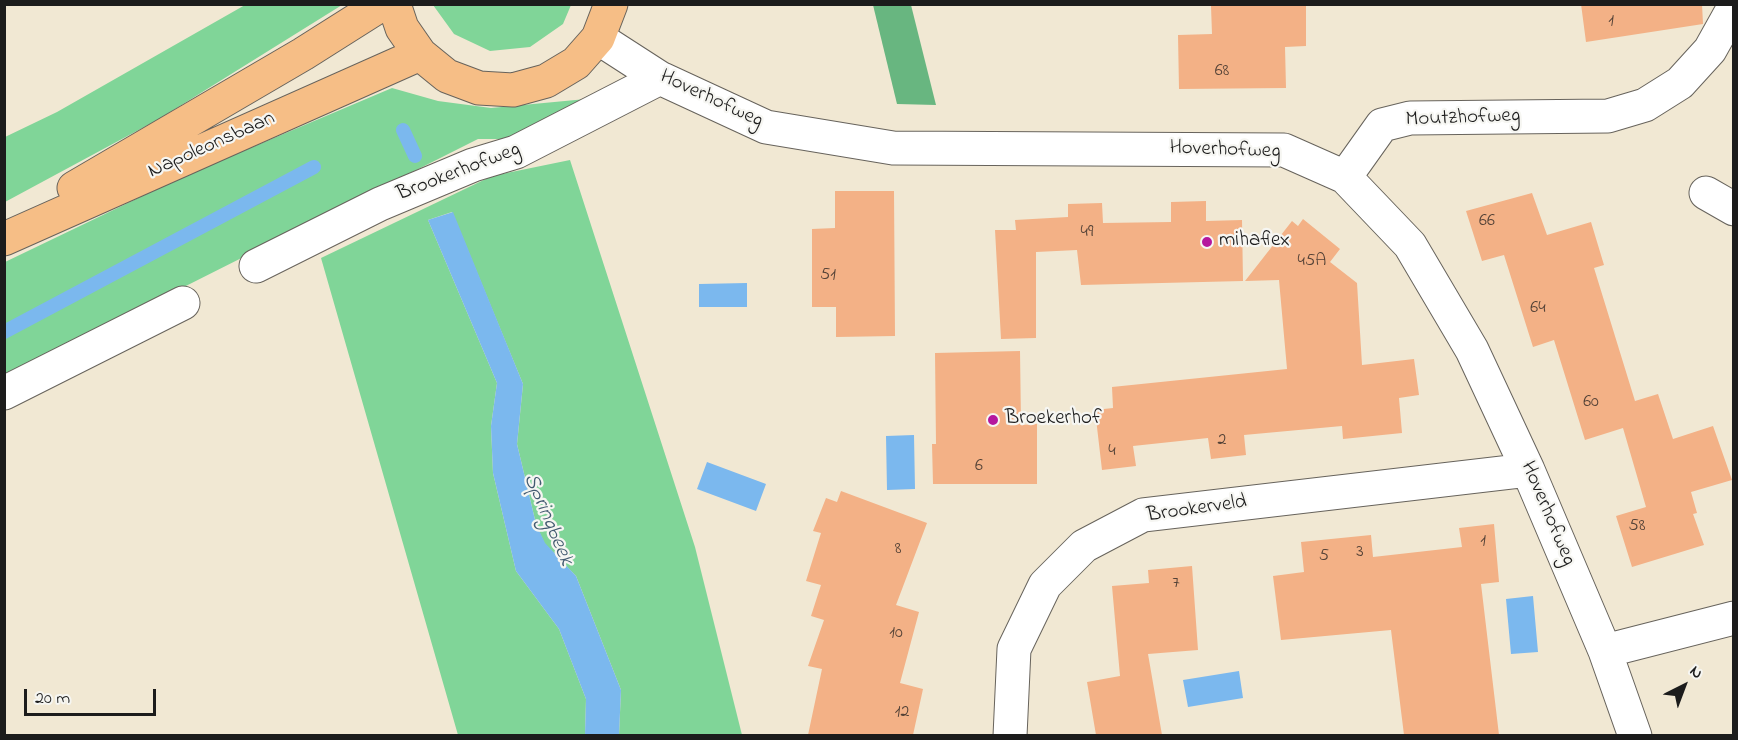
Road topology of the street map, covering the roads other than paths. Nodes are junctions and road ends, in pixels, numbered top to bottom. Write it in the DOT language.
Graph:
graph roads {
  1 [pos="382,4"];
  2 [pos="394,4"];
  3 [pos="611,4"];
  4 [pos="1734,8"];
  5 [pos="598,38"];
  6 [pos="420,54"];
  7 [pos="660,78"];
  8 [pos="1345,177"];
  9 [pos="4,229"];
  10 [pos="4,239"];
  11 [pos="256,266"];
  12 [pos="183,303"];
  13 [pos="4,393"];
  14 [pos="1528,470"];
  15 [pos="1734,618"];
  16 [pos="1605,651"];
  17 [pos="1010,735"];
  18 [pos="1635,735"];
  1 -- 9 [label="main road, Napoleonsbaan"];
  2 -- 6 [label="main road"];
  3 -- 5 [label="main road"];
  4 -- 8 [label="street, Moutzhofweg"];
  5 -- 6 [label="main road"];
  5 -- 7 [label="street, Hoverhofweg"];
  6 -- 10 [label="main road, Napoleonsbaan"];
  7 -- 8 [label="street, Hoverhofweg"];
  7 -- 11 [label="street, Brookerhofweg"];
  8 -- 14 [label="street, Hoverhofweg"];
  12 -- 13 [label="street"];
  14 -- 16 [label="street, Hoverhofweg"];
  14 -- 17 [label="street, Brookerveld"];
  15 -- 16 [label="street"];
  16 -- 18 [label="street, Hoverhofweg"];
}
